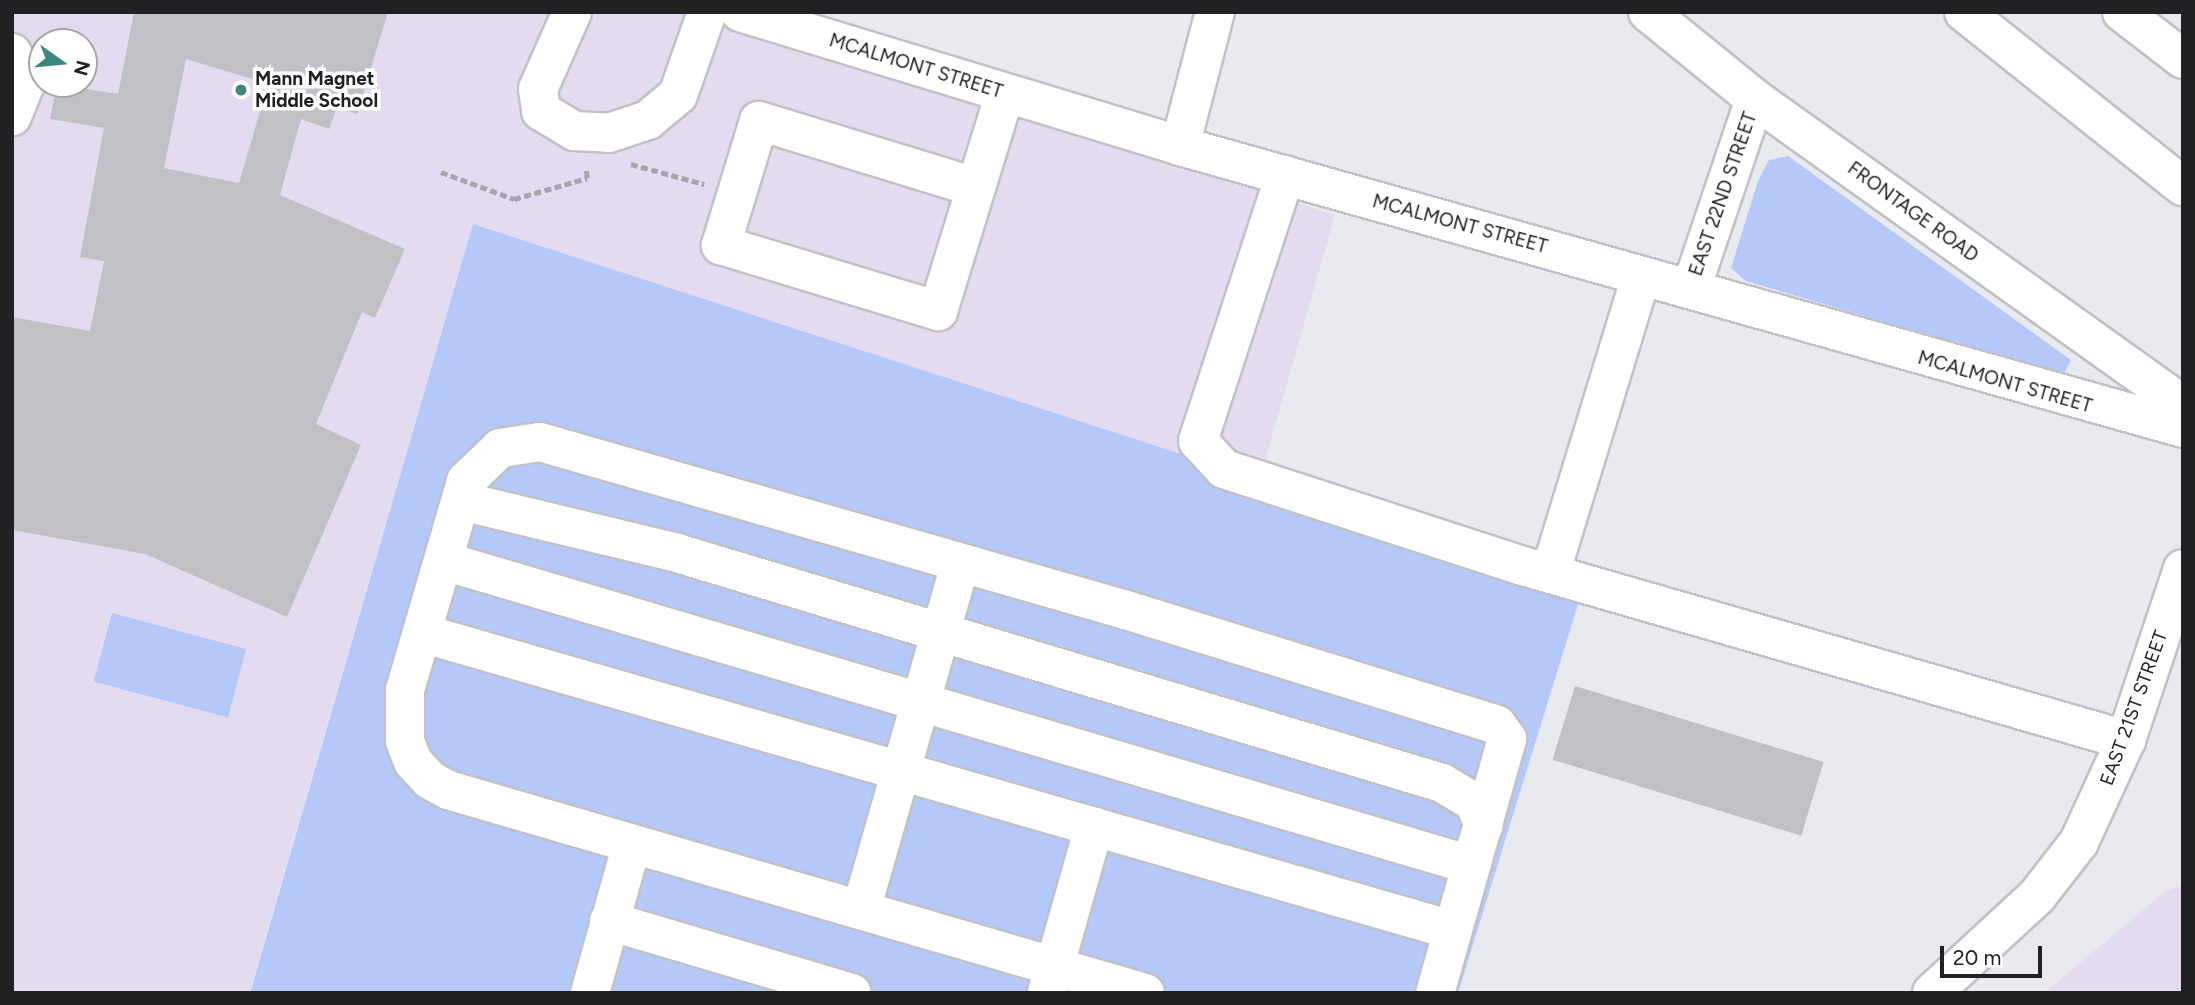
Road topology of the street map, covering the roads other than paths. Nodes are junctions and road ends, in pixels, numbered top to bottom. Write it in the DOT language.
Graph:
graph roads {
  1 [pos="572,12"];
  2 [pos="707,12"];
  3 [pos="740,12"];
  4 [pos="1215,12"];
  5 [pos="1648,12"];
  6 [pos="1964,12"];
  7 [pos="2122,12"];
  8 [pos="12,53"];
  9 [pos="2183,59"];
  10 [pos="1005,93"];
  11 [pos="1755,99"];
  12 [pos="12,117"];
  13 [pos="1180,146"];
  14 [pos="1285,175"];
  15 [pos="2183,186"];
  16 [pos="975,187"];
  17 [pos="1642,276"];
  18 [pos="1691,289"];
  19 [pos="2183,405"];
  20 [pos="2183,428"];
  21 [pos="461,501"];
  22 [pos="444,561"];
  23 [pos="960,564"];
  24 [pos="2183,569"];
  25 [pos="1551,571"];
  26 [pos="942,631"];
  27 [pos="425,634"];
  28 [pos="919,702"];
  29 [pos="2126,740"];
  30 [pos="898,770"];
  31 [pos="1484,825"];
  32 [pos="1094,827"];
  33 [pos="632,844"];
  34 [pos="1471,865"];
  35 [pos="861,910"];
  36 [pos="610,921"];
  37 [pos="1452,930"];
  38 [pos="1051,980"];
  39 [pos="590,993"];
  40 [pos="852,993"];
  41 [pos="1145,993"];
  42 [pos="1435,993"];
  43 [pos="1932,993"];
  1 -- 2 [label="main road"];
  3 -- 10 [label="main road, MCALMONT STREET"];
  4 -- 13 [label="main road"];
  5 -- 11 [label="main road, FRONTAGE ROAD"];
  6 -- 15 [label="main road"];
  7 -- 9 [label="main road"];
  8 -- 12 [label="main road"];
  10 -- 13 [label="main road, MCALMONT STREET"];
  10 -- 16 [label="main road"];
  11 -- 18 [label="main road, EAST 22ND STREET"];
  11 -- 19 [label="main road, FRONTAGE ROAD"];
  13 -- 14 [label="main road, MCALMONT STREET"];
  14 -- 17 [label="main road, MCALMONT STREET"];
  14 -- 25 [label="main road"];
  16 -- 16 [label="main road"];
  17 -- 18 [label="main road, MCALMONT STREET"];
  17 -- 25 [label="main road"];
  18 -- 20 [label="main road, MCALMONT STREET"];
  21 -- 22 [label="main road"];
  21 -- 23 [label="main road"];
  21 -- 26 [label="main road"];
  22 -- 27 [label="main road"];
  22 -- 28 [label="main road"];
  23 -- 26 [label="main road"];
  23 -- 31 [label="main road"];
  24 -- 29 [label="main road, EAST 21ST STREET"];
  25 -- 29 [label="main road"];
  26 -- 28 [label="main road"];
  26 -- 31 [label="main road"];
  27 -- 30 [label="main road"];
  27 -- 33 [label="main road"];
  28 -- 30 [label="main road"];
  28 -- 34 [label="main road"];
  29 -- 43 [label="main road, EAST 21ST STREET"];
  30 -- 32 [label="main road"];
  30 -- 35 [label="main road"];
  31 -- 34 [label="main road"];
  32 -- 37 [label="main road"];
  32 -- 38 [label="main road"];
  33 -- 35 [label="main road"];
  33 -- 36 [label="main road"];
  34 -- 37 [label="main road"];
  35 -- 38 [label="main road"];
  36 -- 39 [label="main road"];
  36 -- 40 [label="main road"];
  37 -- 42 [label="main road"];
  38 -- 41 [label="main road"];
}
